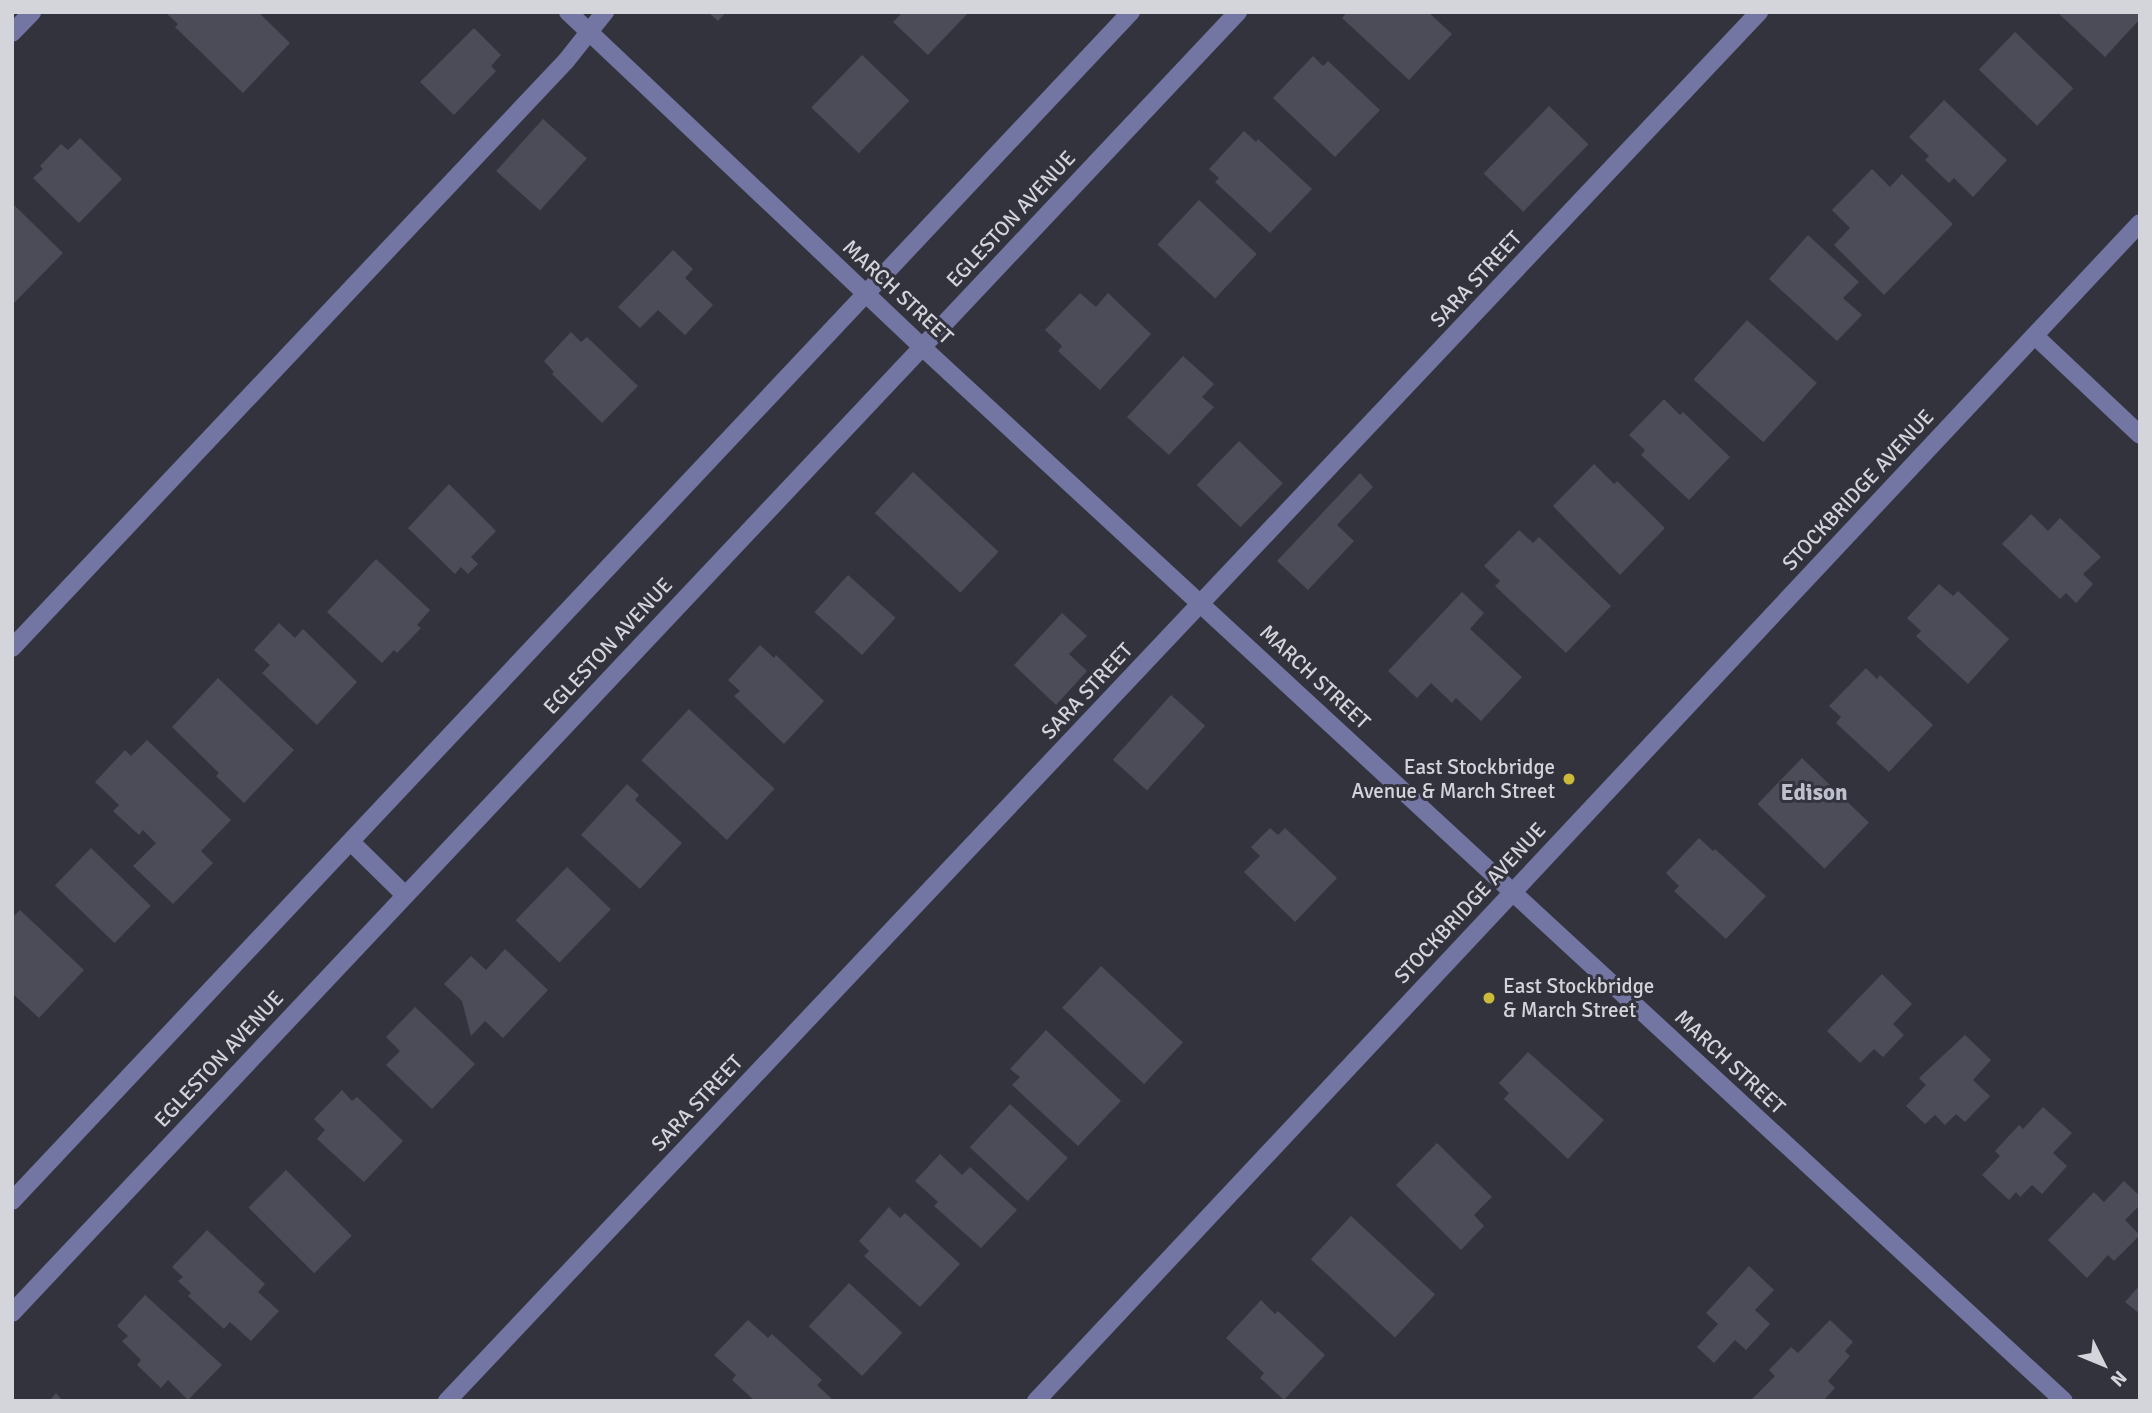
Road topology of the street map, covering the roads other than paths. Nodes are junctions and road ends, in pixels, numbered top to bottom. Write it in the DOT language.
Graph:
graph roads {
  1 [pos="32,12"];
  2 [pos="568,12"];
  3 [pos="605,12"];
  4 [pos="1131,12"];
  5 [pos="1238,12"];
  6 [pos="1759,12"];
  7 [pos="588,31"];
  8 [pos="12,33"];
  9 [pos="2140,223"];
  10 [pos="867,293"];
  11 [pos="2035,336"];
  12 [pos="921,346"];
  13 [pos="2140,435"];
  14 [pos="1202,603"];
  15 [pos="12,648"];
  16 [pos="351,842"];
  17 [pos="1511,892"];
  18 [pos="405,895"];
  19 [pos="12,1201"];
  20 [pos="12,1313"];
  21 [pos="447,1401"];
  22 [pos="1036,1401"];
  23 [pos="2064,1401"];
  1 -- 8 [label="street"];
  2 -- 7 [label="street, MARCH STREET"];
  3 -- 7 [label="street"];
  4 -- 10 [label="street"];
  5 -- 12 [label="street, EGLESTON AVENUE"];
  6 -- 14 [label="street, SARA STREET"];
  7 -- 10 [label="street, MARCH STREET"];
  7 -- 15 [label="street"];
  9 -- 11 [label="street, STOCKBRIDGE AVENUE"];
  10 -- 12 [label="street, MARCH STREET"];
  10 -- 16 [label="street"];
  11 -- 13 [label="street"];
  11 -- 17 [label="street, STOCKBRIDGE AVENUE"];
  12 -- 14 [label="street, MARCH STREET"];
  12 -- 18 [label="street, EGLESTON AVENUE"];
  14 -- 17 [label="street, MARCH STREET"];
  14 -- 21 [label="street, SARA STREET"];
  16 -- 18 [label="street"];
  16 -- 19 [label="street"];
  17 -- 22 [label="street, STOCKBRIDGE AVENUE"];
  17 -- 23 [label="street, MARCH STREET"];
  18 -- 20 [label="street, EGLESTON AVENUE"];
}
